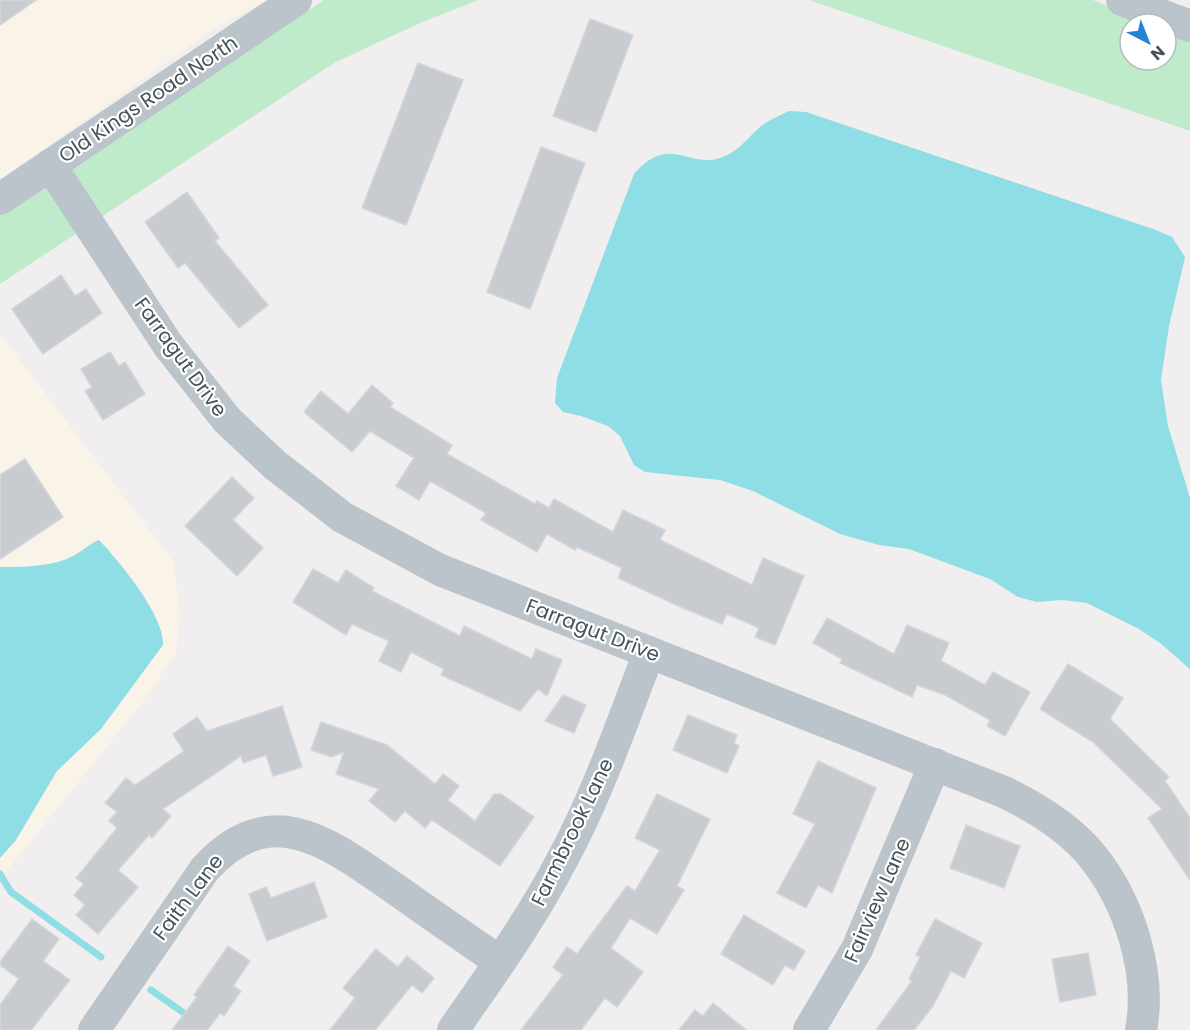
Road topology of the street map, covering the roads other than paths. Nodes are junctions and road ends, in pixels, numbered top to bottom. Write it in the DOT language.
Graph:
graph roads {
  1 [pos="297,0"];
  2 [pos="1122,0"];
  3 [pos="1190,26"];
  4 [pos="50,165"];
  5 [pos="0,199"];
  6 [pos="650,653"];
  7 [pos="935,764"];
  8 [pos="500,962"];
  9 [pos="94,1030"];
  10 [pos="453,1030"];
  11 [pos="809,1030"];
  12 [pos="1141,1030"];
  1 -- 4 [label="street, Old Kings Road North"];
  2 -- 3 [label="street"];
  4 -- 5 [label="street, Old Kings Road North"];
  4 -- 6 [label="street, Farragut Drive"];
  6 -- 7 [label="street, Farragut Drive"];
  6 -- 8 [label="street, Farmbrook Lane"];
  7 -- 11 [label="street, Fairview Lane"];
  7 -- 12 [label="street, Farragut Drive"];
  8 -- 9 [label="street, Faith Lane"];
  8 -- 10 [label="street, Farmbrook Lane"];
}
